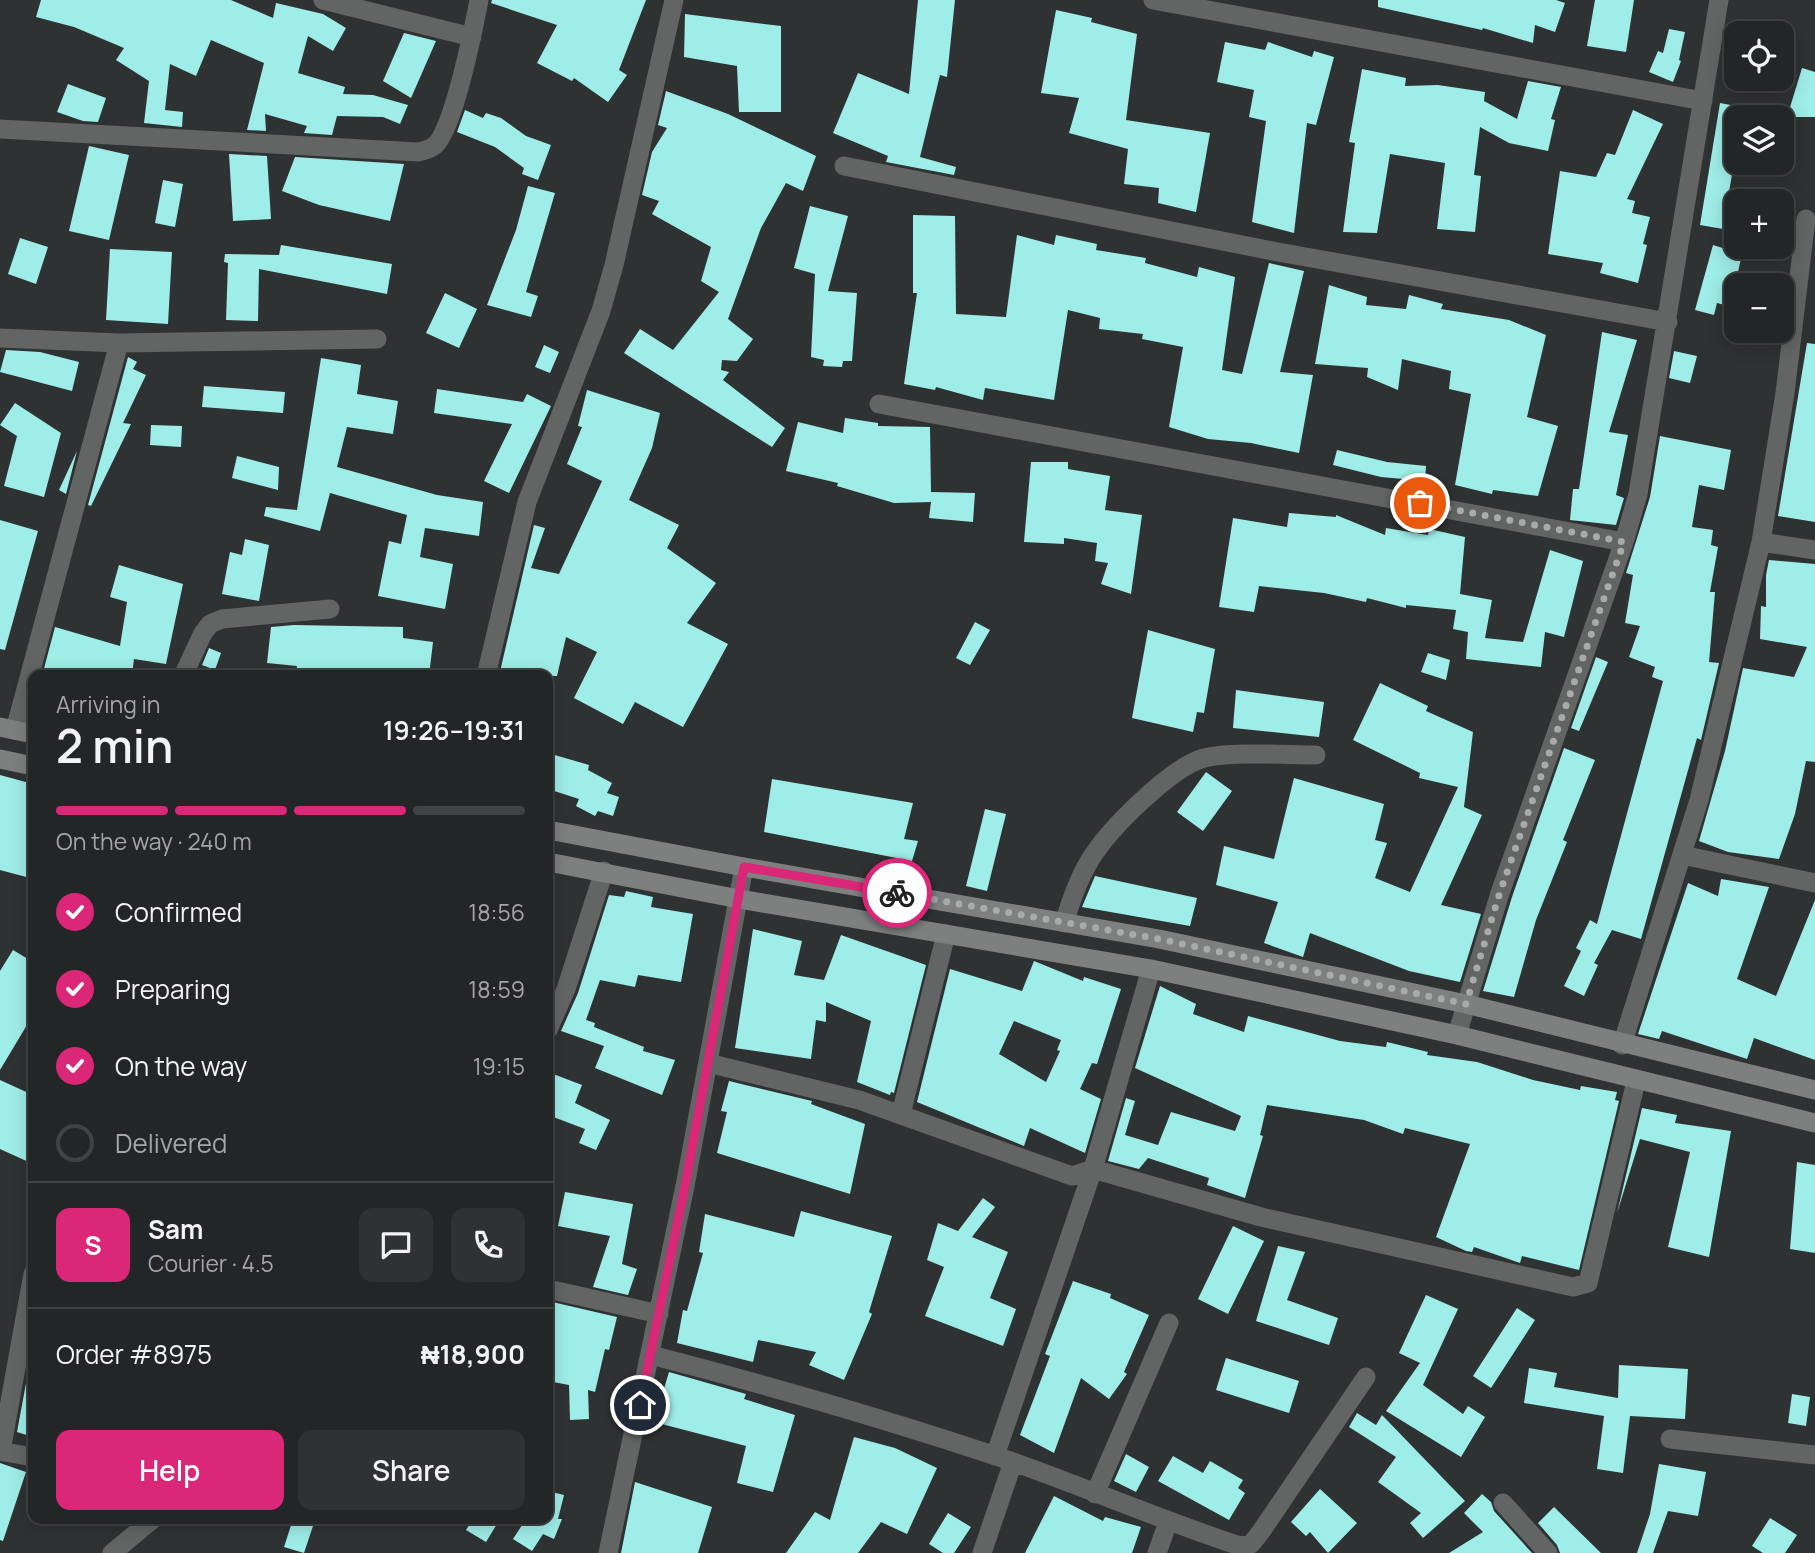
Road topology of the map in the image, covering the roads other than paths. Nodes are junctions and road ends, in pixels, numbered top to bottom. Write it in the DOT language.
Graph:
graph roads {
  1 [pos="323,0"];
  2 [pos="479,0"];
  3 [pos="674,0"];
  4 [pos="1153,0"];
  5 [pos="1719,0"];
  6 [pos="472,37"];
  7 [pos="1703,101"];
  8 [pos="0,129"];
  9 [pos="844,166"];
  10 [pos="1806,219"];
  11 [pos="1668,322"];
  12 [pos="0,338"];
  13 [pos="377,339"];
  14 [pos="119,343"];
  15 [pos="879,404"];
  16 [pos="1624,542"];
  17 [pos="1761,542"];
  18 [pos="1815,550"];
  19 [pos="330,609"];
  20 [pos="32,670"];
  21 [pos="186,670"];
  22 [pos="487,670"];
  23 [pos="28,686"];
  24 [pos="16,731"];
  25 [pos="1316,755"];
  26 [pos="0,759"];
  27 [pos="28,765"];
  28 [pos="553,831"];
  29 [pos="1682,855"];
  30 [pos="553,863"];
  31 [pos="744,867"];
  32 [pos="604,871"];
  33 [pos="1815,883"];
  34 [pos="739,899"];
  35 [pos="1064,923"];
  36 [pos="946,934"];
  37 [pos="1151,969"];
  38 [pos="1466,1004"];
  39 [pos="553,1019"];
  40 [pos="1457,1035"];
  41 [pos="1622,1045"];
  42 [pos="708,1063"];
  43 [pos="1636,1081"];
  44 [pos="1815,1090"];
  45 [pos="901,1114"];
  46 [pos="1815,1123"];
  47 [pos="1093,1169"];
  48 [pos="553,1290"];
  49 [pos="28,1301"];
  50 [pos="659,1314"];
  51 [pos="1169,1323"];
  52 [pos="651,1355"];
  53 [pos="1366,1377"];
  54 [pos="1670,1440"];
  55 [pos="0,1451"];
  56 [pos="1815,1455"];
  57 [pos="28,1456"];
  58 [pos="1004,1459"];
  59 [pos="1095,1494"];
  60 [pos="1503,1503"];
  61 [pos="1168,1522"];
  62 [pos="147,1524"];
  63 [pos="111,1553"];
  64 [pos="608,1553"];
  65 [pos="982,1553"];
  66 [pos="1157,1553"];
  67 [pos="1548,1553"];
  1 -- 6 [label="street"];
  2 -- 6 [label="street"];
  3 -- 22 [label="street"];
  4 -- 7 [label="street"];
  5 -- 7 [label="street"];
  6 -- 8 [label="street"];
  7 -- 11 [label="street"];
  9 -- 11 [label="street"];
  10 -- 17 [label="street"];
  11 -- 16 [label="street"];
  12 -- 14 [label="street"];
  13 -- 14 [label="street"];
  14 -- 20 [label="street"];
  15 -- 16 [label="street"];
  16 -- 38 [label="street"];
  17 -- 18 [label="street"];
  17 -- 29 [label="street"];
  19 -- 21 [label="street"];
  23 -- 24 [label="street"];
  25 -- 35 [label="street"];
  26 -- 27 [label="main road"];
  28 -- 31 [label="main road"];
  29 -- 33 [label="street"];
  29 -- 41 [label="street"];
  30 -- 32 [label="main road"];
  31 -- 34 [label="street"];
  31 -- 35 [label="main road"];
  32 -- 34 [label="main road"];
  32 -- 39 [label="street"];
  34 -- 36 [label="main road"];
  34 -- 42 [label="street"];
  35 -- 38 [label="main road"];
  36 -- 37 [label="main road"];
  36 -- 45 [label="street"];
  37 -- 40 [label="main road"];
  37 -- 47 [label="street"];
  38 -- 40 [label="street"];
  38 -- 41 [label="main road"];
  40 -- 43 [label="main road"];
  41 -- 44 [label="main road"];
  42 -- 45 [label="street"];
  42 -- 50 [label="street"];
  43 -- 46 [label="main road"];
  43 -- 47 [label="street"];
  45 -- 47 [label="street"];
  47 -- 58 [label="street"];
  48 -- 50 [label="street"];
  49 -- 55 [label="street"];
  50 -- 52 [label="street"];
  51 -- 59 [label="street"];
  52 -- 58 [label="street"];
  52 -- 64 [label="street"];
  53 -- 61 [label="street"];
  54 -- 56 [label="street"];
  55 -- 57 [label="street"];
  58 -- 59 [label="street"];
  58 -- 65 [label="street"];
  59 -- 61 [label="street"];
  60 -- 67 [label="street"];
  61 -- 66 [label="street"];
  62 -- 63 [label="street"];
}
